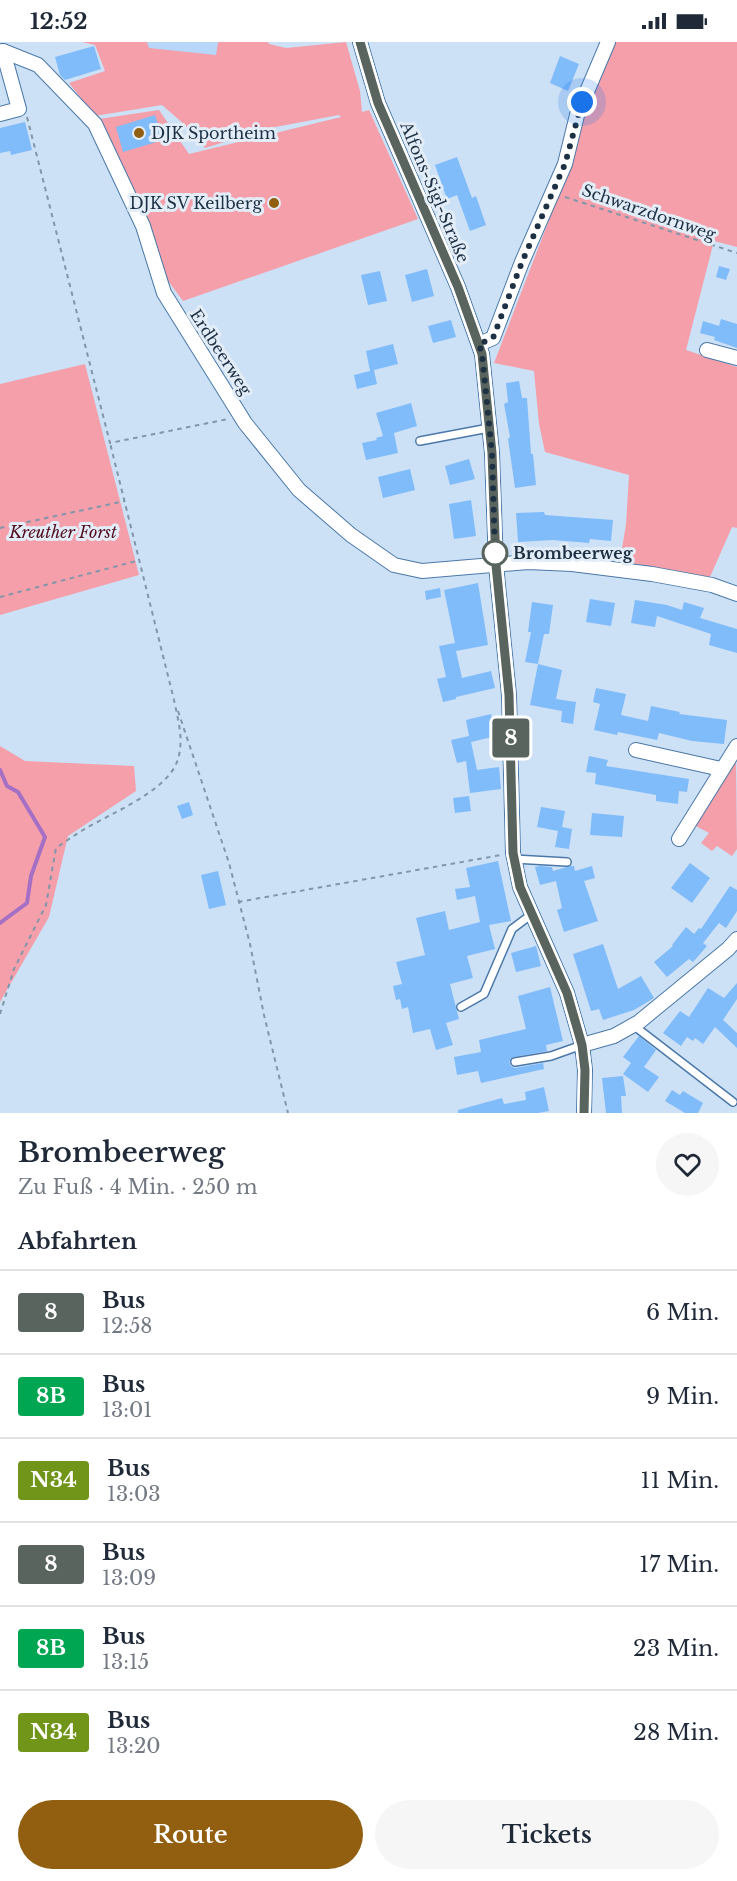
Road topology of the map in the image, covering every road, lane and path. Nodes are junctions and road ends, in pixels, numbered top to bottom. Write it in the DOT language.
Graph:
graph roads {
  1 [pos="360,42"];
  2 [pos="608,42"];
  3 [pos="19,109"];
  4 [pos="0,114"];
  5 [pos="554,193"];
  6 [pos="737,253"];
  7 [pos="480,349"];
  8 [pos="707,350"];
  9 [pos="737,358"];
  10 [pos="242,416"];
  11 [pos="489,428"];
  12 [pos="420,441"];
  13 [pos="110,443"];
  14 [pos="125,501"];
  15 [pos="0,528"];
  16 [pos="140,560"];
  17 [pos="496,565"];
  18 [pos="737,594"];
  19 [pos="0,597"];
  20 [pos="174,700"];
  21 [pos="737,746"];
  22 [pos="636,750"];
  23 [pos="721,769"];
  24 [pos="679,839"];
  25 [pos="514,856"];
  26 [pos="567,862"];
  27 [pos="238,902"];
  28 [pos="532,914"];
  29 [pos="734,948"];
  30 [pos="461,1007"];
  31 [pos="0,1014"];
  32 [pos="633,1025"];
  33 [pos="582,1045"];
  34 [pos="515,1062"];
  35 [pos="733,1102"];
  36 [pos="288,1113"];
  37 [pos="584,1113"];
  1 -- 7 [label="street, Alfons-Sigl-Straße"];
  2 -- 5 [label="street"];
  3 -- 4 [label="street"];
  3 -- 10 [label="street, Erdbeerweg"];
  3 -- 13 [label="path"];
  5 -- 6 [label="path, Schwarzdornweg"];
  5 -- 7 [label="street"];
  7 -- 11 [label="street, Alfons-Sigl-Straße"];
  8 -- 9 [label="street"];
  10 -- 13 [label="path"];
  10 -- 17 [label="street, Erdbeerweg"];
  11 -- 12 [label="lane"];
  11 -- 17 [label="street, Alfons-Sigl-Straße"];
  13 -- 14 [label="path"];
  14 -- 15 [label="path"];
  14 -- 16 [label="path"];
  16 -- 19 [label="path"];
  16 -- 20 [label="path"];
  17 -- 18 [label="street"];
  17 -- 25 [label="street, Alfons-Sigl-Straße"];
  20 -- 27 [label="path"];
  20 -- 31 [label="path"];
  21 -- 23 [label="street"];
  22 -- 23 [label="street"];
  23 -- 24 [label="street"];
  25 -- 26 [label="lane"];
  25 -- 27 [label="path"];
  25 -- 28 [label="street, Alfons-Sigl-Straße"];
  27 -- 36 [label="path"];
  28 -- 30 [label="lane"];
  28 -- 33 [label="street, Alfons-Sigl-Straße"];
  29 -- 32 [label="street"];
  32 -- 33 [label="street"];
  32 -- 35 [label="lane"];
  33 -- 34 [label="lane"];
  33 -- 37 [label="street, Alfons-Sigl-Straße"];
}
